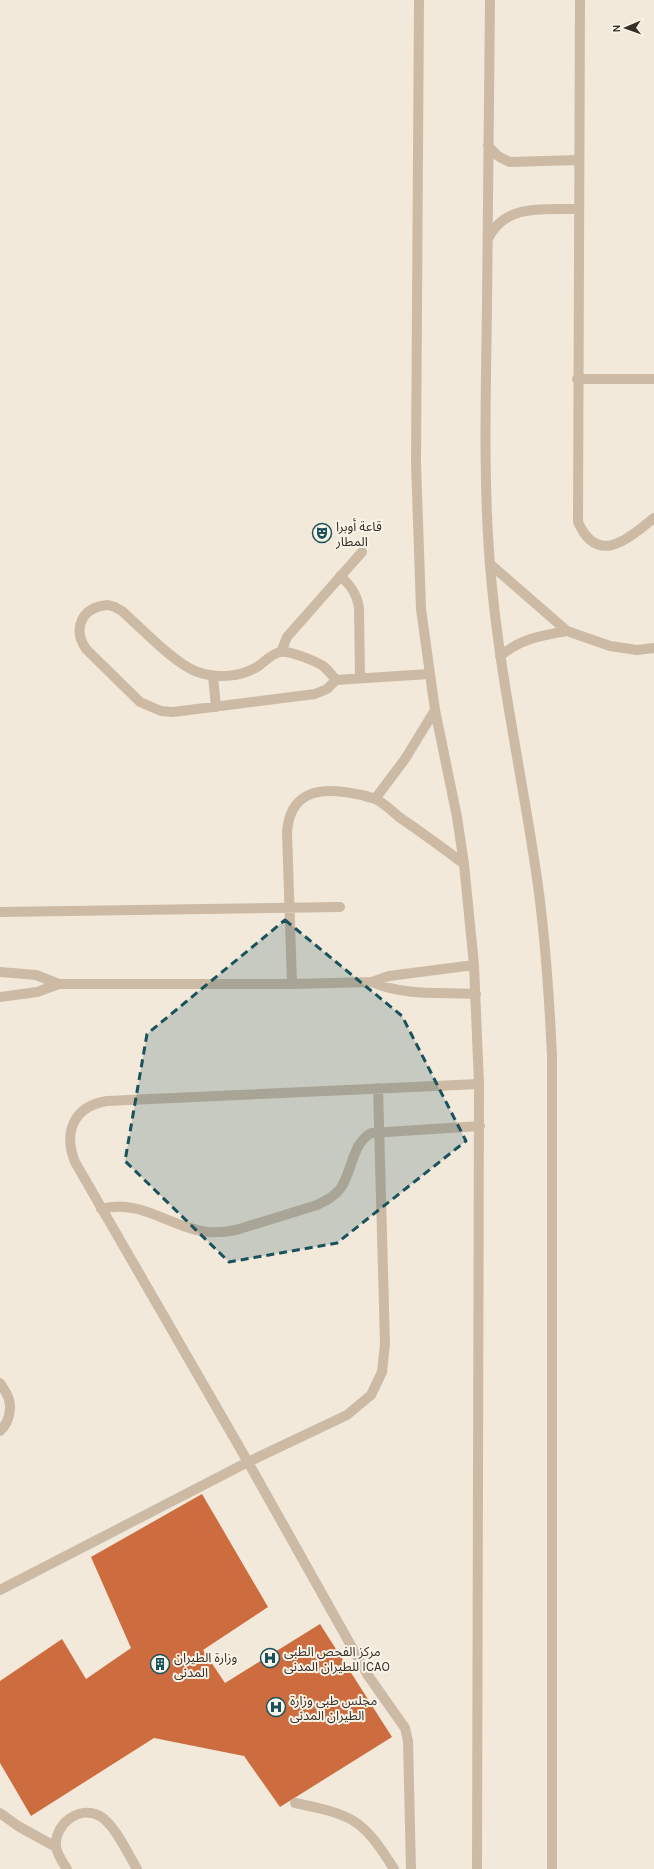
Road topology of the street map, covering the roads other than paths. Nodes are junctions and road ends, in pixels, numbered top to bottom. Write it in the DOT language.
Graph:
graph roads {
  1 [pos="419,0"];
  2 [pos="490,0"];
  3 [pos="580,0"];
  4 [pos="488,145"];
  5 [pos="579,160"];
  6 [pos="579,209"];
  7 [pos="488,239"];
  8 [pos="577,379"];
  9 [pos="654,379"];
  10 [pos="654,518"];
  11 [pos="362,552"];
  12 [pos="490,564"];
  13 [pos="340,576"];
  14 [pos="567,631"];
  15 [pos="654,648"];
  16 [pos="281,652"];
  17 [pos="500,656"];
  18 [pos="429,674"];
  19 [pos="213,676"];
  20 [pos="360,678"];
  21 [pos="336,680"];
  22 [pos="216,707"];
  23 [pos="435,710"];
  24 [pos="375,799"];
  25 [pos="464,864"];
  26 [pos="340,907"];
  27 [pos="290,908"];
  28 [pos="0,912"];
  29 [pos="474,965"];
  30 [pos="0,972"];
  31 [pos="372,982"];
  32 [pos="58,984"];
  33 [pos="292,984"];
  34 [pos="476,994"];
  35 [pos="0,997"];
  36 [pos="479,1084"];
  37 [pos="378,1088"];
  38 [pos="480,1126"];
  39 [pos="379,1132"];
  40 [pos="101,1209"];
  41 [pos="0,1383"];
  42 [pos="0,1432"];
  43 [pos="248,1462"];
  44 [pos="0,1590"];
  45 [pos="295,1803"];
  46 [pos="0,1813"];
  47 [pos="56,1847"];
  48 [pos="67,1869"];
  49 [pos="137,1869"];
  50 [pos="394,1869"];
  51 [pos="411,1869"];
  52 [pos="477,1869"];
  53 [pos="552,1869"];
  1 -- 18 [label="street"];
  2 -- 4 [label="street"];
  3 -- 5 [label="street"];
  4 -- 5 [label="street"];
  4 -- 7 [label="street"];
  5 -- 6 [label="street"];
  6 -- 7 [label="street"];
  6 -- 8 [label="street"];
  7 -- 12 [label="street"];
  8 -- 9 [label="street"];
  8 -- 10 [label="street"];
  11 -- 13 [label="street"];
  12 -- 14 [label="street"];
  12 -- 17 [label="street"];
  13 -- 16 [label="street"];
  13 -- 20 [label="street"];
  14 -- 15 [label="street"];
  14 -- 17 [label="street"];
  16 -- 19 [label="street"];
  16 -- 21 [label="street"];
  17 -- 53 [label="street"];
  18 -- 20 [label="street"];
  18 -- 23 [label="street"];
  19 -- 22 [label="street"];
  19 -- 22 [label="street"];
  20 -- 21 [label="street"];
  21 -- 22 [label="street"];
  23 -- 24 [label="street"];
  23 -- 25 [label="street"];
  24 -- 25 [label="street"];
  24 -- 27 [label="street"];
  25 -- 29 [label="street"];
  26 -- 27 [label="street"];
  27 -- 28 [label="street"];
  27 -- 33 [label="street"];
  29 -- 31 [label="street"];
  29 -- 34 [label="street"];
  30 -- 32 [label="street"];
  31 -- 33 [label="street"];
  31 -- 34 [label="street"];
  32 -- 33 [label="street"];
  32 -- 35 [label="street"];
  34 -- 36 [label="street"];
  36 -- 37 [label="street"];
  36 -- 38 [label="street"];
  37 -- 39 [label="street"];
  37 -- 40 [label="street"];
  38 -- 39 [label="street"];
  38 -- 52 [label="street"];
  39 -- 40 [label="street"];
  39 -- 43 [label="street"];
  40 -- 43 [label="street"];
  41 -- 42 [label="street"];
  43 -- 44 [label="street"];
  43 -- 51 [label="street"];
  45 -- 50 [label="street"];
  46 -- 47 [label="street"];
  47 -- 48 [label="street"];
  47 -- 49 [label="street"];
}
